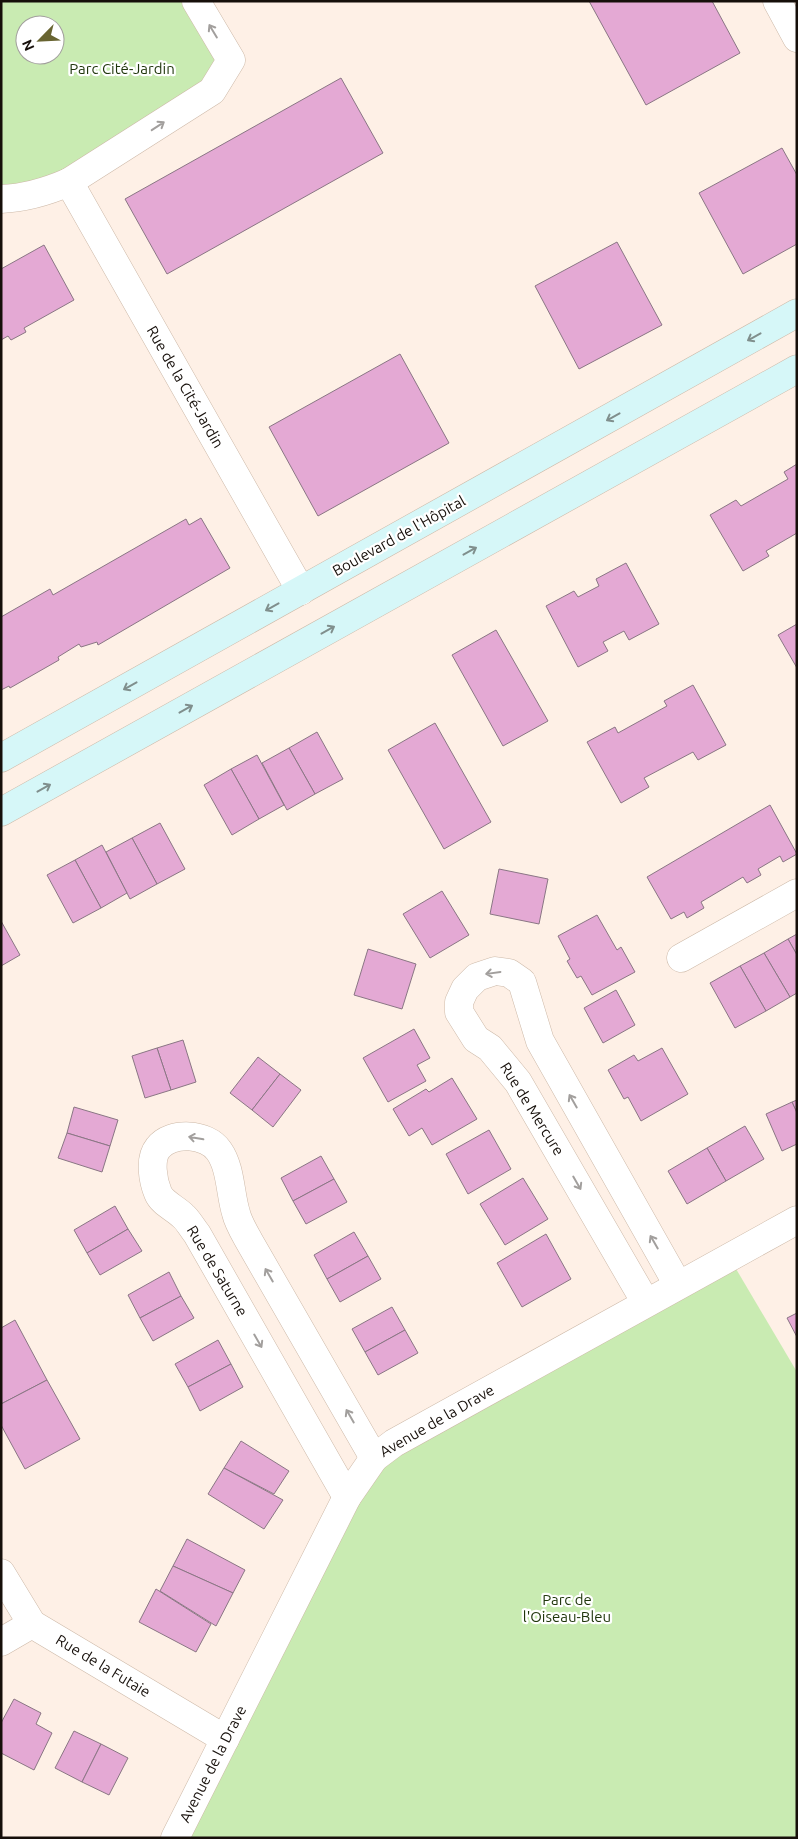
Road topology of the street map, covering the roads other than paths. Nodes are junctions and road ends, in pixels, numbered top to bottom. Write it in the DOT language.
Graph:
graph roads {
  1 [pos="196,1"];
  2 [pos="777,1"];
  3 [pos="797,38"];
  4 [pos="69,182"];
  5 [pos="1,199"];
  6 [pos="797,312"];
  7 [pos="797,369"];
  8 [pos="301,591"];
  9 [pos="1,758"];
  10 [pos="1,812"];
  11 [pos="797,893"];
  12 [pos="682,958"];
  13 [pos="797,1220"];
  14 [pos="678,1285"];
  15 [pos="646,1303"];
  16 [pos="374,1458"];
  17 [pos="347,1497"];
  18 [pos="5,1588"];
  19 [pos="32,1624"];
  20 [pos="1,1642"];
  21 [pos="225,1738"];
  22 [pos="176,1838"];
  4 -- 1 [label="street, one-way"];
  2 -- 3 [label="street"];
  4 -- 5 [label="street"];
  4 -- 8 [label="street, Rue de la Cité-Jardin"];
  6 -- 8 [label="main road, Boulevard de l'Hôpital, one-way"];
  10 -- 7 [label="main road, one-way"];
  8 -- 9 [label="main road, Boulevard de l'Hôpital, one-way"];
  11 -- 12 [label="street"];
  13 -- 14 [label="street, Avenue de la Drave"];
  14 -- 15 [label="street, Avenue de la Drave"];
  14 -- 15 [label="street, Rue de Mercure, one-way"];
  15 -- 16 [label="street, Avenue de la Drave"];
  16 -- 17 [label="street, Avenue de la Drave"];
  16 -- 17 [label="street, Rue de Saturne, one-way"];
  17 -- 21 [label="street, Avenue de la Drave"];
  18 -- 19 [label="street, Rue de la Futaie"];
  19 -- 20 [label="street"];
  19 -- 21 [label="street, Rue de la Futaie"];
  21 -- 22 [label="street, Avenue de la Drave"];
}
